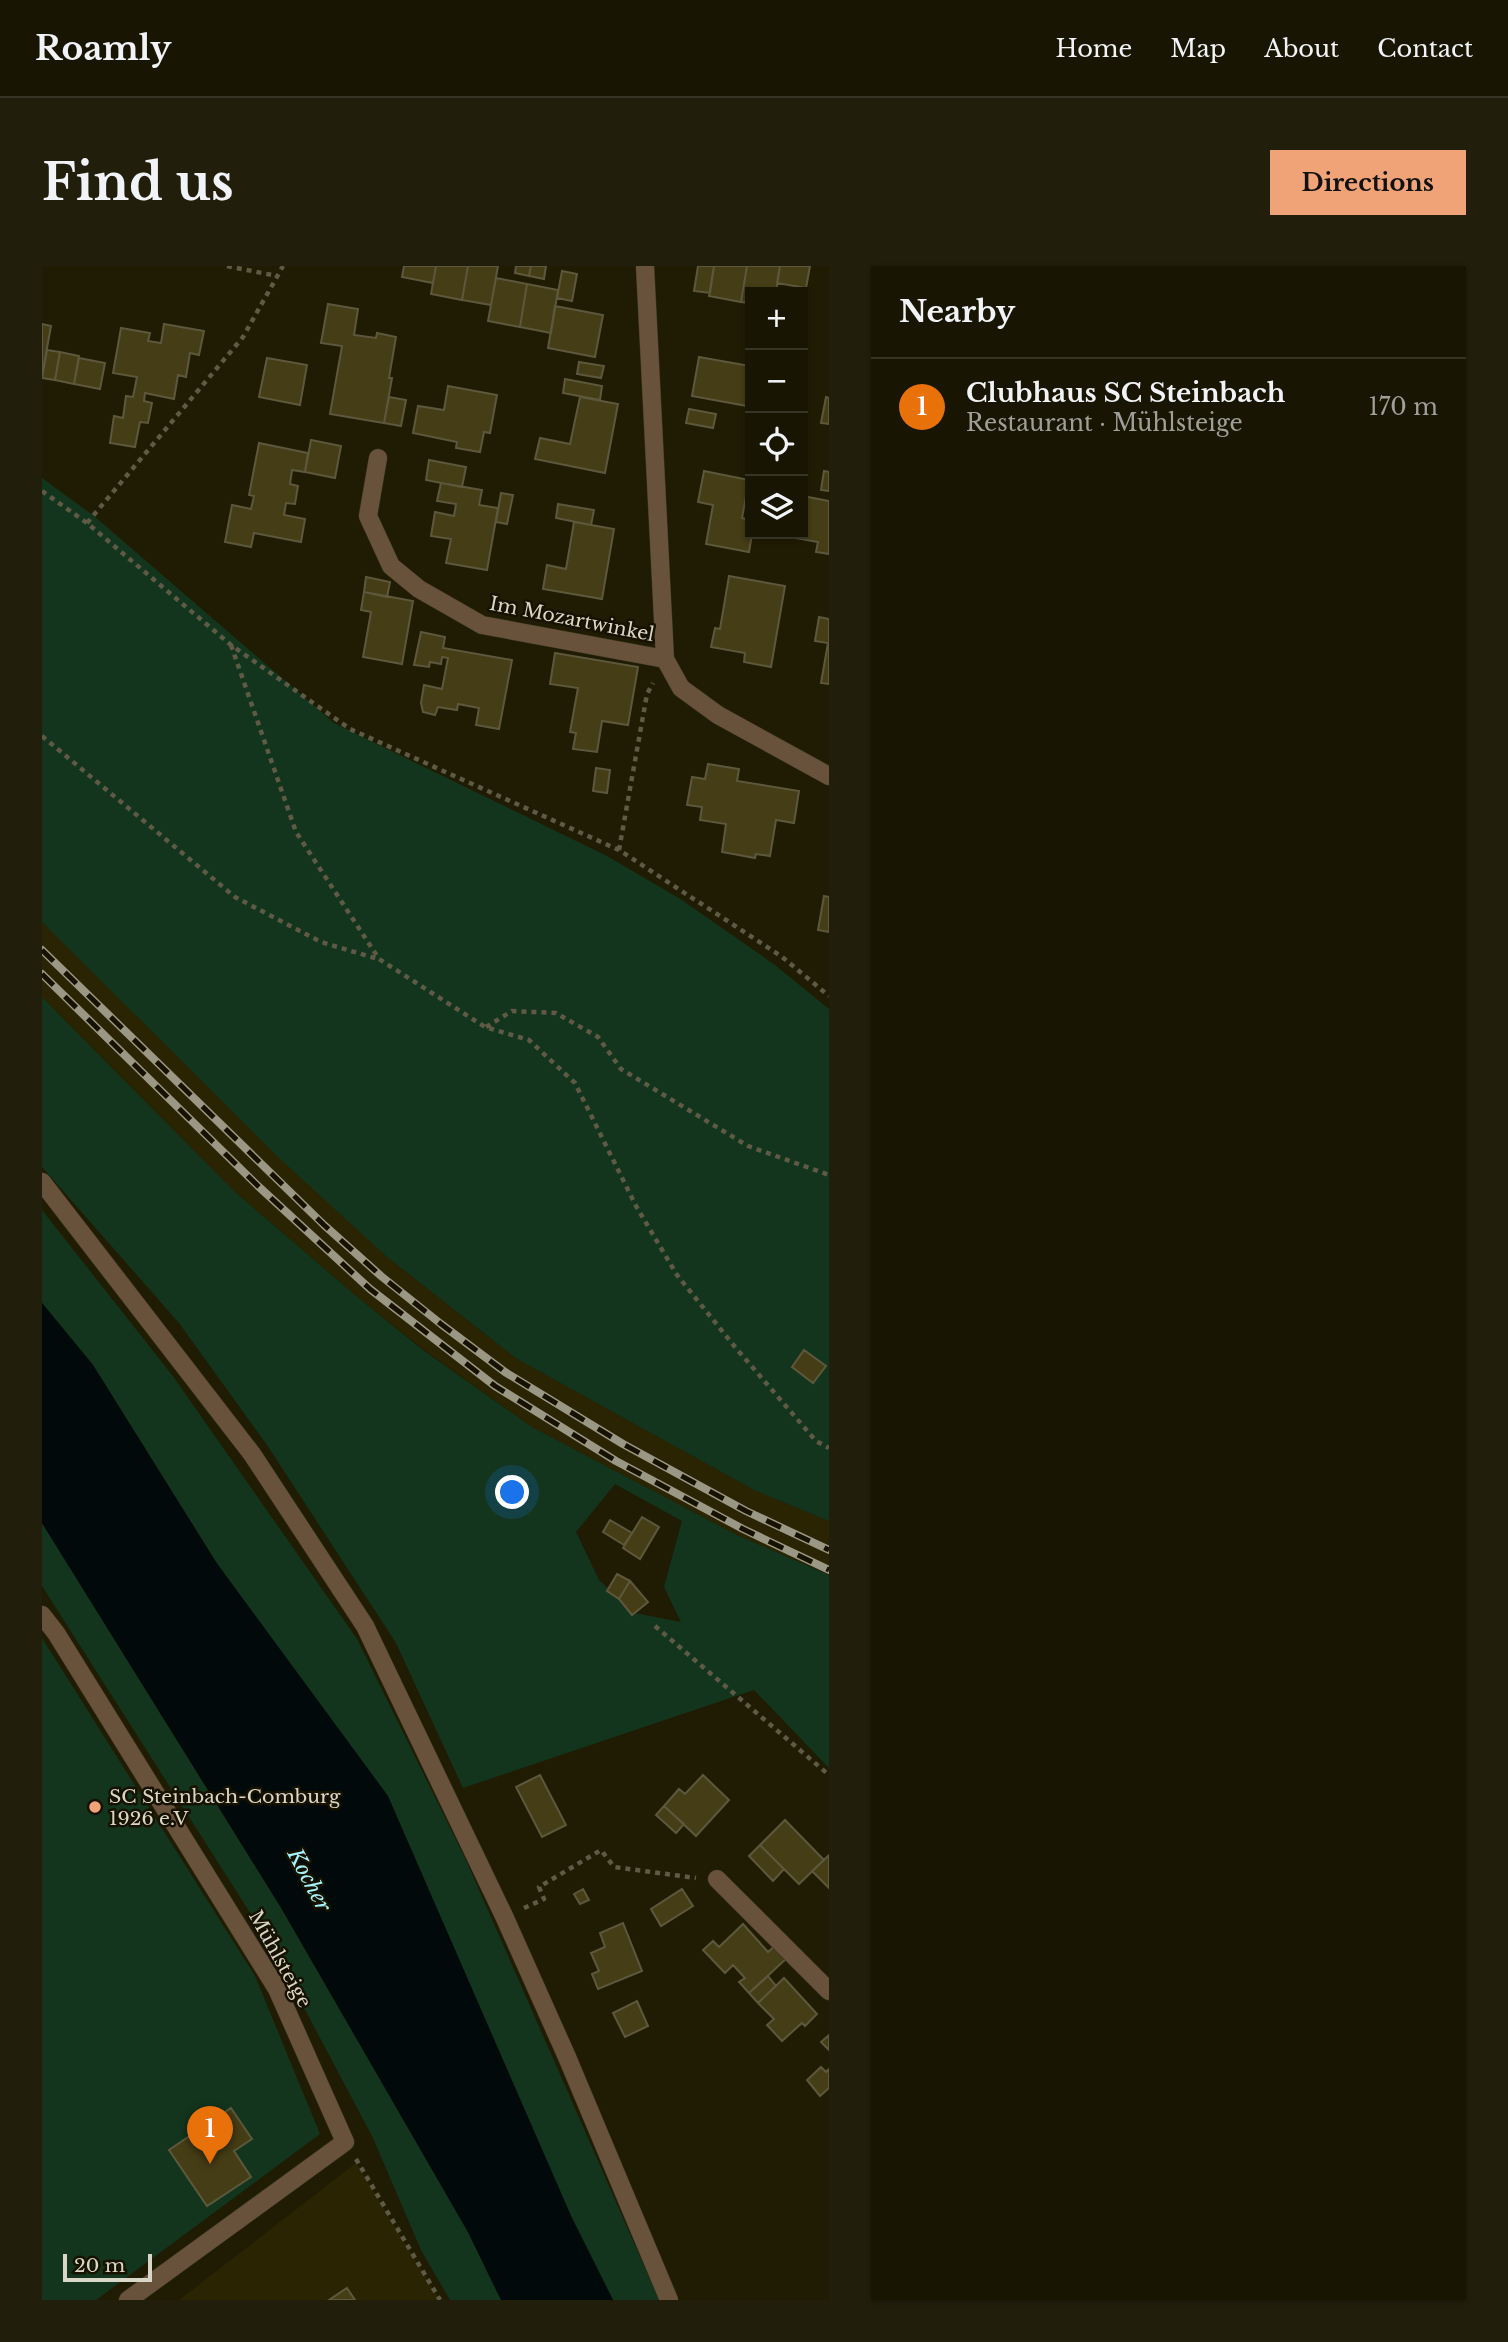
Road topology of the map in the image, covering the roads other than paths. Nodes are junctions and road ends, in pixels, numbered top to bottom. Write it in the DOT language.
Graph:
graph roads {
  1 [pos="645,266"];
  2 [pos="378,458"];
  3 [pos="665,659"];
  4 [pos="829,776"];
  5 [pos="42,1182"];
  6 [pos="42,1615"];
  7 [pos="718,1879"];
  8 [pos="829,1991"];
  9 [pos="128,2300"];
  10 [pos="669,2300"];
  1 -- 3 [label="street, Im Mozartwinkel"];
  2 -- 3 [label="street, Im Mozartwinkel"];
  3 -- 4 [label="street, Im Mozartwinkel"];
  5 -- 10 [label="street"];
  6 -- 9 [label="street, Mühlsteige"];
  7 -- 8 [label="street"];
}
